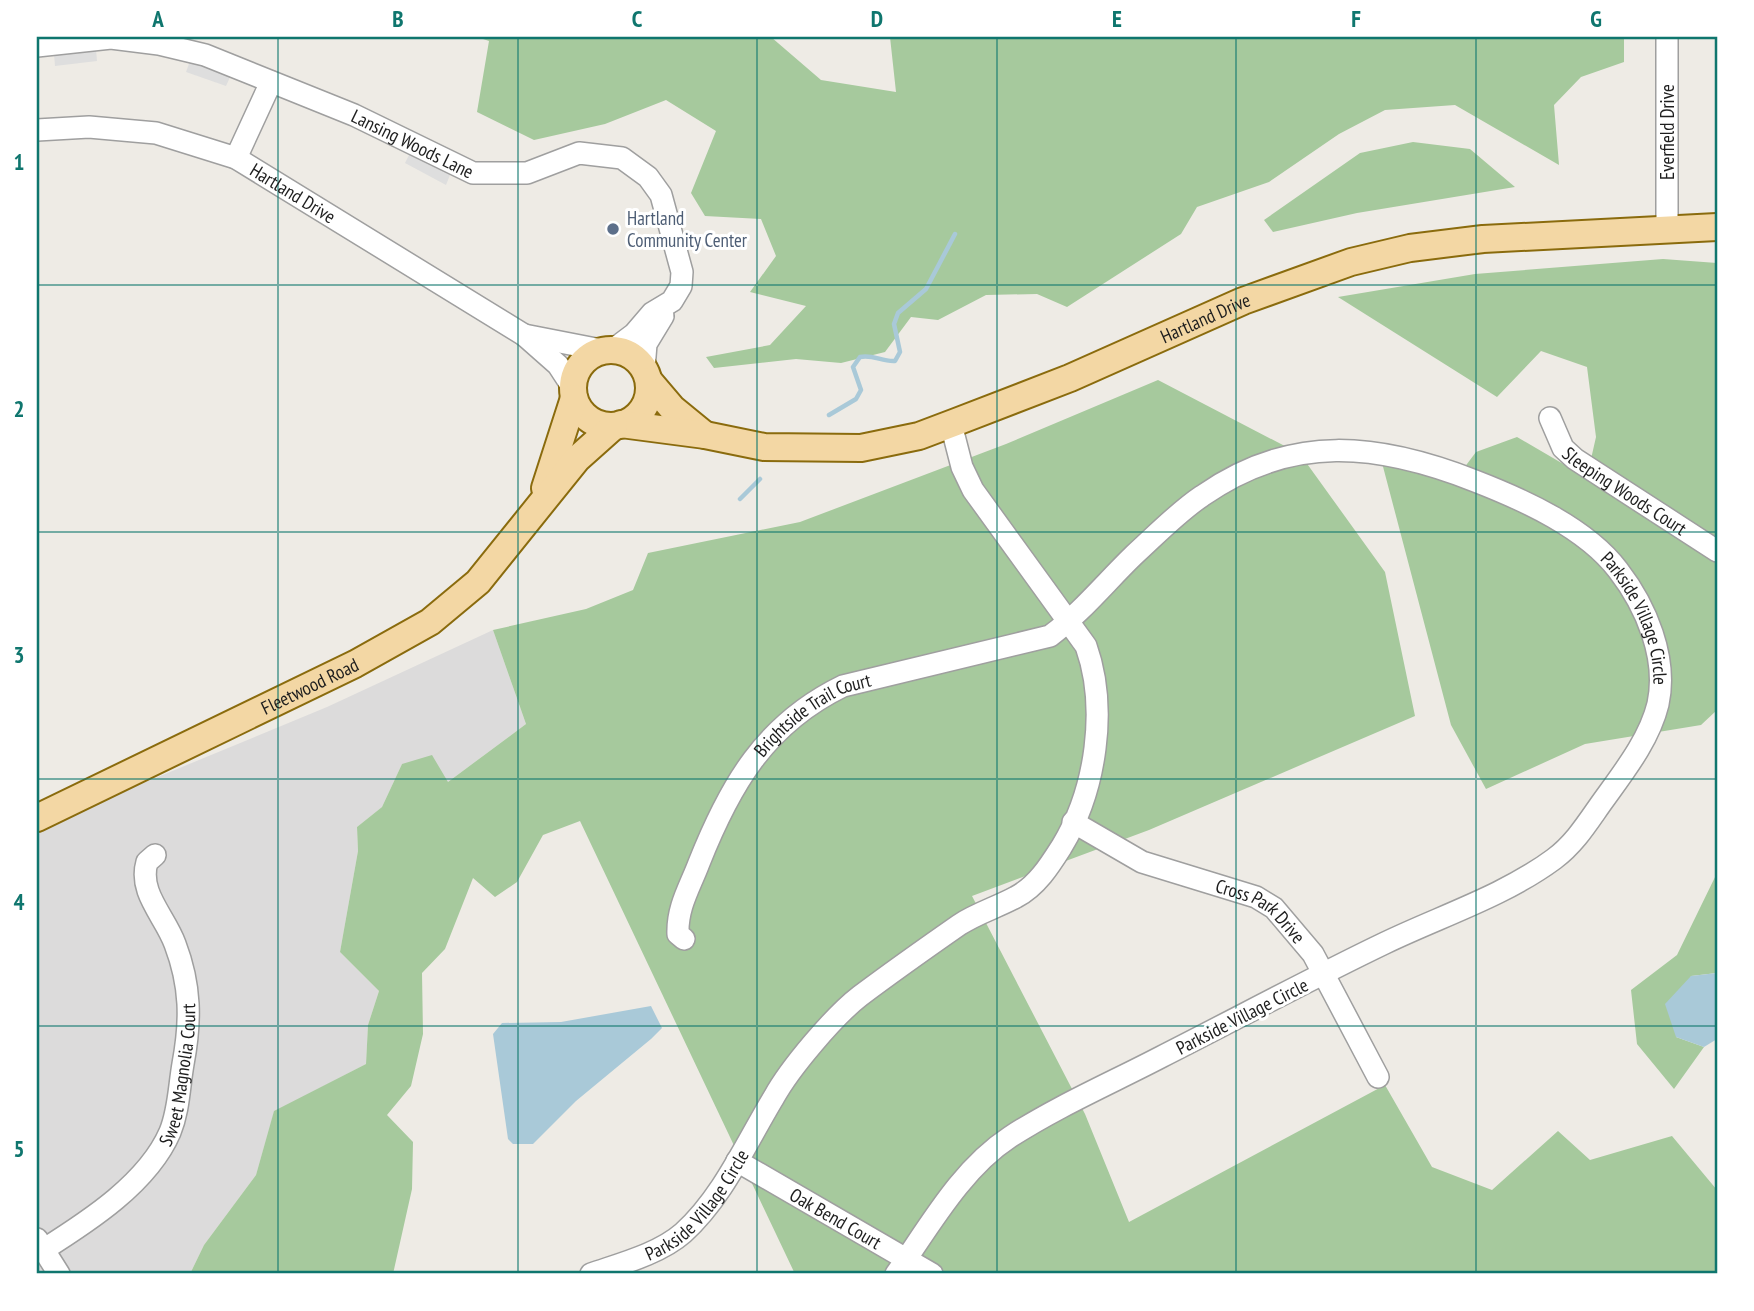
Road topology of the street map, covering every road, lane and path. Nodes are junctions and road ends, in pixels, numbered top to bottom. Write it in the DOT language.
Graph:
graph roads {
  1 [pos="1667,37"];
  2 [pos="37,46"];
  3 [pos="271,82"];
  4 [pos="37,130"];
  5 [pos="236,158"];
  6 [pos="1667,227"];
  7 [pos="1717,227"];
  8 [pos="666,307"];
  9 [pos="524,335"];
  10 [pos="608,350"];
  11 [pos="647,375"];
  12 [pos="573,393"];
  13 [pos="1550,418"];
  14 [pos="951,424"];
  15 [pos="618,425"];
  16 [pos="705,435"];
  17 [pos="542,500"];
  18 [pos="1717,551"];
  19 [pos="1068,622"];
  20 [pos="37,818"];
  21 [pos="1073,822"];
  22 [pos="155,855"];
  23 [pos="684,939"];
  24 [pos="1324,974"];
  25 [pos="1378,1077"];
  26 [pos="737,1161"];
  27 [pos="40,1244"];
  28 [pos="901,1267"];
  29 [pos="60,1274"];
  30 [pos="591,1274"];
  31 [pos="932,1274"];
  1 -- 6 [label="street, Everfield Drive"];
  2 -- 3 [label="street, Lansing Woods Lane"];
  3 -- 5 [label="street"];
  3 -- 8 [label="street, Lansing Woods Lane"];
  4 -- 5 [label="street, Hartland Drive"];
  5 -- 9 [label="street, Hartland Drive"];
  6 -- 7 [label="main road, Hartland Drive"];
  6 -- 14 [label="main road, Hartland Drive"];
  8 -- 10 [label="street, Lansing Woods Lane"];
  8 -- 11 [label="street, Lansing Woods Lane"];
  9 -- 10 [label="street, Hartland Drive"];
  9 -- 12 [label="street, Hartland Drive"];
  10 -- 11 [label="main road, Hartland Drive"];
  10 -- 12 [label="main road"];
  11 -- 15 [label="main road"];
  11 -- 16 [label="main road, Hartland Drive"];
  12 -- 15 [label="main road, Hartland Drive"];
  12 -- 17 [label="main road, Fleetwood Road"];
  13 -- 18 [label="street, Sleeping Woods Court"];
  14 -- 16 [label="main road, Hartland Drive"];
  14 -- 19 [label="street, Parkside Village Circle"];
  15 -- 16 [label="main road, Hartland Drive"];
  15 -- 17 [label="main road, Fleetwood Road"];
  17 -- 20 [label="main road, Fleetwood Road"];
  19 -- 21 [label="street, Parkside Village Circle"];
  19 -- 23 [label="street, Brightside Trail Court"];
  19 -- 24 [label="street, Parkside Village Circle"];
  21 -- 24 [label="street, Cross Park Drive"];
  21 -- 26 [label="street, Parkside Village Circle"];
  22 -- 27 [label="street, Sweet Magnolia Court"];
  24 -- 25 [label="street, Cross Park Drive"];
  24 -- 28 [label="street, Parkside Village Circle"];
  26 -- 28 [label="street, Oak Bend Court"];
  26 -- 30 [label="street, Parkside Village Circle"];
  27 -- 29 [label="street"];
  28 -- 31 [label="street, Oak Bend Court"];
}
